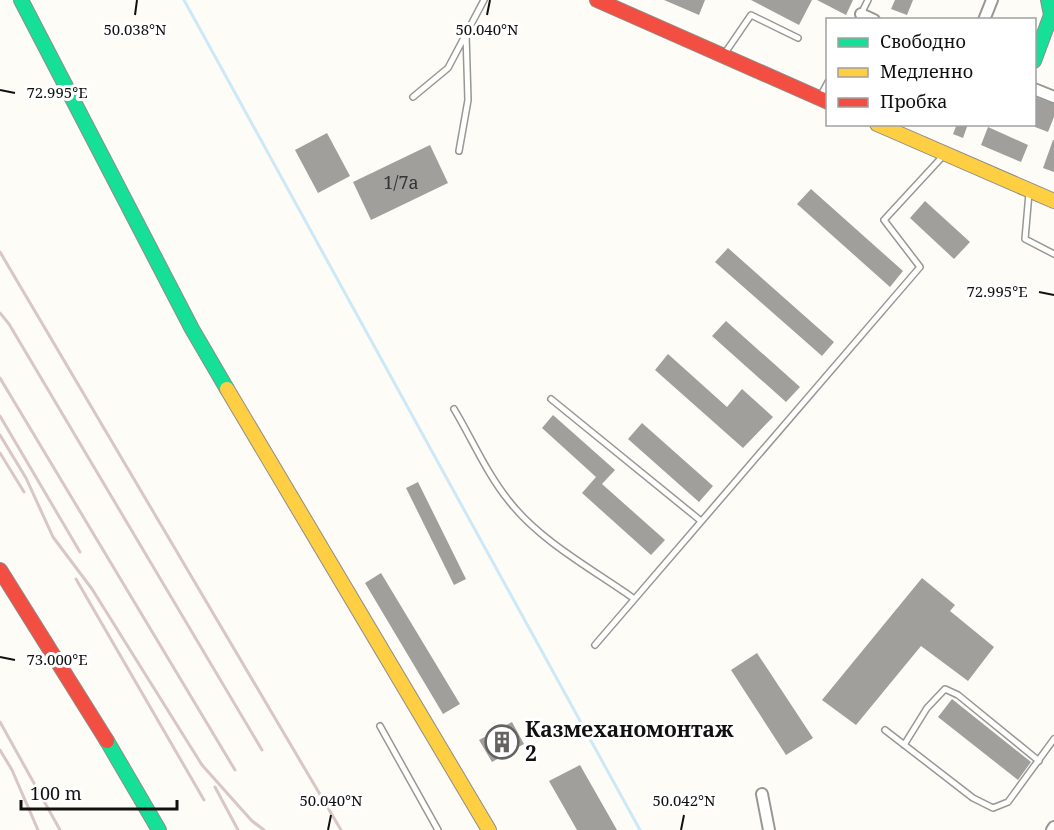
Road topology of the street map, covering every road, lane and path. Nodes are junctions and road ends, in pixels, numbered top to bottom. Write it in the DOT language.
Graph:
graph roads {
  1 [pos="21,0"];
  2 [pos="484,0"];
  3 [pos="597,0"];
  4 [pos="868,0"];
  5 [pos="992,0"];
  6 [pos="1048,0"];
  7 [pos="860,17"];
  8 [pos="985,18"];
  9 [pos="466,33"];
  10 [pos="798,38"];
  11 [pos="723,57"];
  12 [pos="1036,59"];
  13 [pos="1036,89"];
  14 [pos="413,97"];
  15 [pos="1054,97"];
  16 [pos="824,100"];
  17 [pos="881,126"];
  18 [pos="459,151"];
  19 [pos="945,155"];
  20 [pos="1030,191"];
  21 [pos="1054,201"];
  22 [pos="1054,254"];
  23 [pos="551,399"];
  24 [pos="454,409"];
  25 [pos="701,521"];
  26 [pos="0,570"];
  27 [pos="633,598"];
  28 [pos="596,645"];
  29 [pos="380,726"];
  30 [pos="885,730"];
  31 [pos="1054,739"];
  32 [pos="904,745"];
  33 [pos="1039,760"];
  34 [pos="762,794"];
  35 [pos="159,830"];
  36 [pos="438,830"];
  37 [pos="489,830"];
  38 [pos="769,830"];
  1 -- 37 [label="street"];
  2 -- 9 [label="lane"];
  3 -- 11 [label="street"];
  4 -- 7 [label="lane"];
  5 -- 8 [label="street"];
  6 -- 12 [label="street"];
  9 -- 14 [label="lane"];
  9 -- 18 [label="lane"];
  10 -- 11 [label="lane"];
  11 -- 16 [label="street"];
  13 -- 15 [label="street"];
  17 -- 19 [label="street"];
  19 -- 20 [label="street"];
  19 -- 25 [label="lane"];
  20 -- 21 [label="street"];
  20 -- 22 [label="lane"];
  23 -- 25 [label="lane"];
  24 -- 27 [label="lane"];
  25 -- 27 [label="lane"];
  26 -- 35 [label="street"];
  27 -- 28 [label="lane"];
  29 -- 36 [label="lane"];
  30 -- 32 [label="lane"];
  31 -- 33 [label="lane"];
  32 -- 33 [label="lane"];
  32 -- 33 [label="lane"];
  34 -- 38 [label="street"];
}
